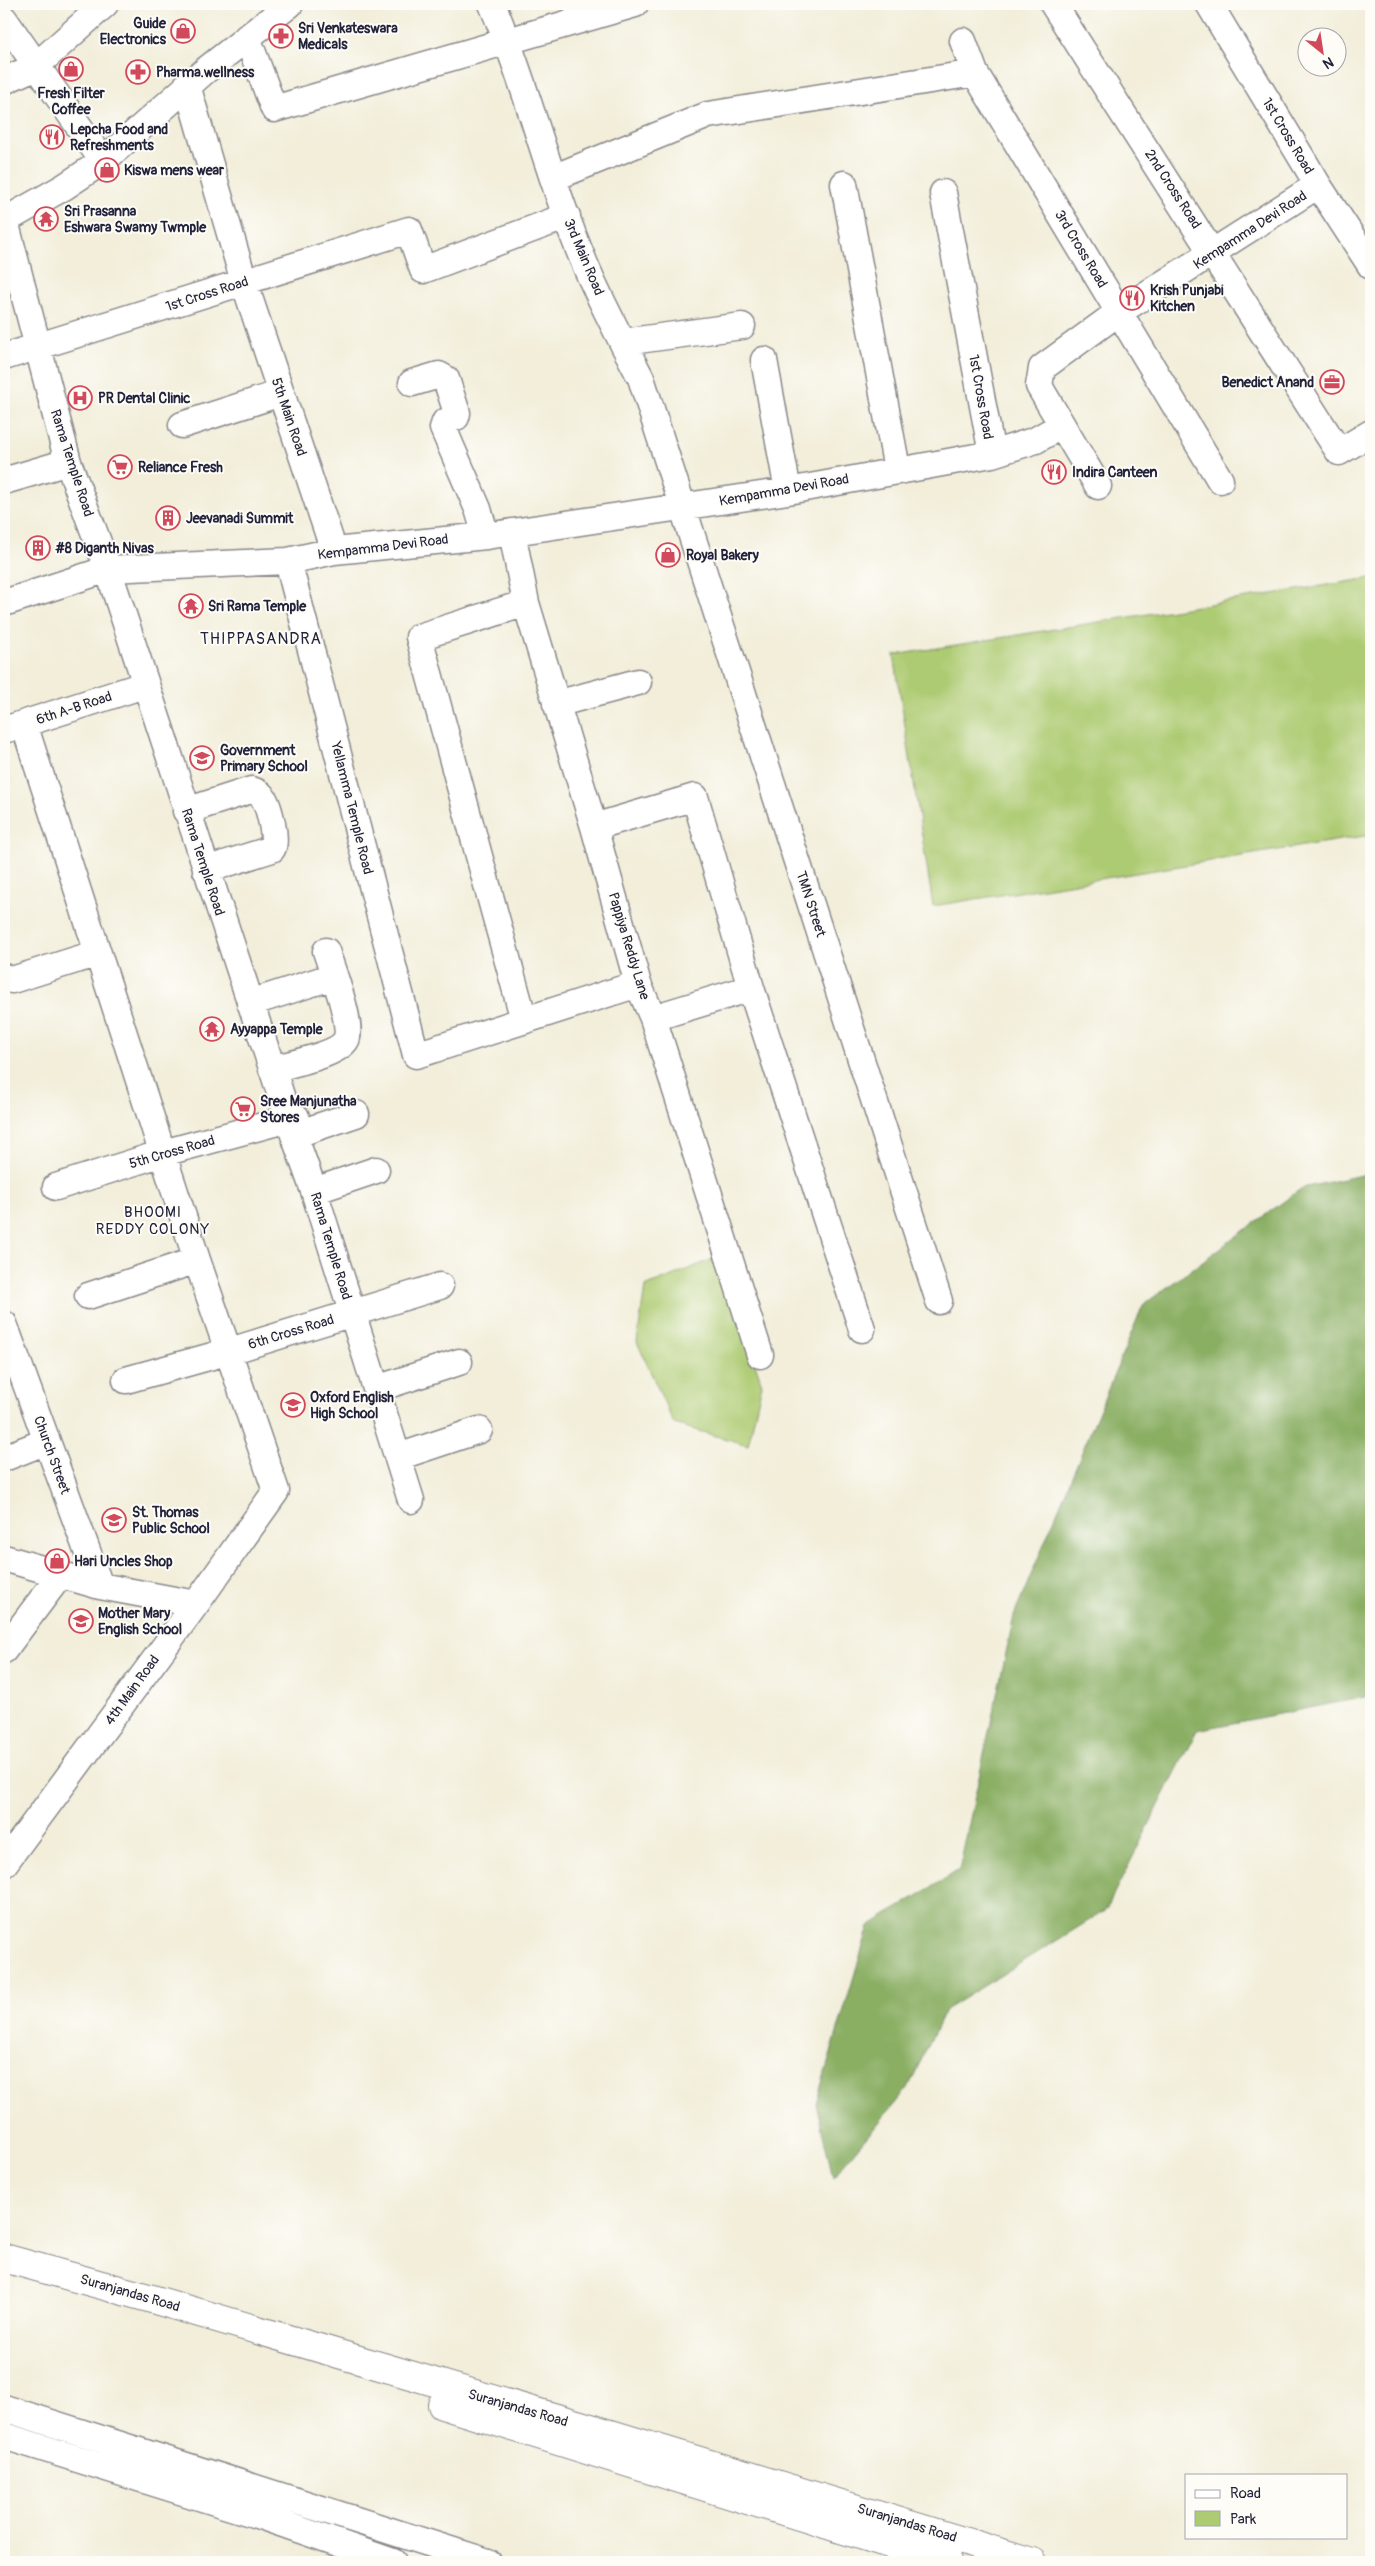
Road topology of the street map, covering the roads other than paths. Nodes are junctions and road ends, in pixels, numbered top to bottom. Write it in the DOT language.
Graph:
graph roads {
  1 [pos="105,4"];
  2 [pos="290,4"];
  3 [pos="492,4"];
  4 [pos="635,4"];
  5 [pos="1053,4"];
  6 [pos="1209,4"];
  7 [pos="4,18"];
  8 [pos="247,37"];
  9 [pos="508,40"];
  10 [pos="963,42"];
  11 [pos="36,66"];
  12 [pos="975,73"];
  13 [pos="4,81"];
  14 [pos="187,85"];
  15 [pos="103,161"];
  16 [pos="553,178"];
  17 [pos="844,184"];
  18 [pos="1318,185"];
  19 [pos="943,193"];
  20 [pos="567,216"];
  21 [pos="4,221"];
  22 [pos="1214,253"];
  23 [pos="1371,266"];
  24 [pos="244,282"];
  25 [pos="1119,312"];
  26 [pos="742,326"];
  27 [pos="622,342"];
  28 [pos="37,346"];
  29 [pos="4,357"];
  30 [pos="764,360"];
  31 [pos="412,383"];
  32 [pos="281,393"];
  33 [pos="182,425"];
  34 [pos="1062,425"];
  35 [pos="1371,433"];
  36 [pos="992,454"];
  37 [pos="68,462"];
  38 [pos="897,469"];
  39 [pos="1220,480"];
  40 [pos="4,481"];
  41 [pos="1098,486"];
  42 [pos="788,491"];
  43 [pos="683,506"];
  44 [pos="512,532"];
  45 [pos="486,536"];
  46 [pos="334,551"];
  47 [pos="288,561"];
  48 [pos="108,569"];
  49 [pos="4,603"];
  50 [pos="526,603"];
  51 [pos="638,682"];
  52 [pos="144,685"];
  53 [pos="556,704"];
  54 [pos="14,727"];
  55 [pos="594,828"];
  56 [pos="326,951"];
  57 [pos="98,953"];
  58 [pos="334,976"];
  59 [pos="4,977"];
  60 [pos="638,984"];
  61 [pos="751,988"];
  62 [pos="653,1018"];
  63 [pos="524,1020"];
  64 [pos="289,1108"];
  65 [pos="356,1114"];
  66 [pos="163,1153"];
  67 [pos="376,1170"];
  68 [pos="56,1187"];
  69 [pos="197,1260"];
  70 [pos="440,1286"];
  71 [pos="88,1296"];
  72 [pos="939,1301"];
  73 [pos="353,1314"];
  74 [pos="4,1324"];
  75 [pos="862,1329"];
  76 [pos="8,1351"];
  77 [pos="230,1351"];
  78 [pos="760,1355"];
  79 [pos="459,1362"];
  80 [pos="126,1380"];
  81 [pos="376,1389"];
  82 [pos="479,1430"];
  83 [pos="46,1441"];
  84 [pos="4,1458"];
  85 [pos="398,1458"];
  86 [pos="411,1500"];
  87 [pos="4,1558"];
  88 [pos="61,1574"];
  89 [pos="100,1586"];
  90 [pos="196,1604"];
  91 [pos="4,1650"];
  92 [pos="4,1864"];
  93 [pos="4,2258"];
  94 [pos="4,2273"];
  95 [pos="4,2408"];
  96 [pos="4,2436"];
  97 [pos="985,2555"];
  98 [pos="393,2562"];
  99 [pos="488,2562"];
  100 [pos="947,2562"];
  101 [pos="1032,2562"];
  1 -- 11 [label="street"];
  2 -- 8 [label="street"];
  3 -- 9 [label="street, 3rd Main Road"];
  4 -- 9 [label="street"];
  5 -- 22 [label="street, 2nd Cross Road"];
  6 -- 18 [label="street, 1st Cross Road"];
  7 -- 11 [label="street"];
  8 -- 9 [label="street"];
  8 -- 14 [label="street"];
  9 -- 16 [label="street, 3rd Main Road"];
  10 -- 12 [label="street, 3rd Cross Road"];
  11 -- 13 [label="street"];
  11 -- 15 [label="street"];
  12 -- 16 [label="street"];
  12 -- 25 [label="street, 3rd Cross Road"];
  14 -- 15 [label="street"];
  14 -- 24 [label="street, 5th Main Road"];
  15 -- 21 [label="street"];
  16 -- 20 [label="street, 3rd Main Road"];
  17 -- 38 [label="street"];
  18 -- 22 [label="street, Kempamma Devi Road"];
  18 -- 23 [label="street, 1st Cross Road"];
  19 -- 36 [label="street, 1st Cross Road"];
  20 -- 24 [label="street, 1st Cross Road"];
  20 -- 27 [label="street, 3rd Main Road"];
  21 -- 28 [label="street, Rama Temple Road"];
  22 -- 25 [label="street, Kempamma Devi Road"];
  22 -- 35 [label="street, 2nd Cross Road"];
  24 -- 28 [label="street, 1st Cross Road"];
  24 -- 32 [label="street, 5th Main Road"];
  25 -- 34 [label="street, Kempamma Devi Road"];
  25 -- 39 [label="street, 3rd Cross Road"];
  26 -- 27 [label="street"];
  27 -- 43 [label="street, 3rd Main Road"];
  28 -- 29 [label="street, 1st Cross Road"];
  28 -- 37 [label="street, Rama Temple Road"];
  30 -- 42 [label="street"];
  31 -- 45 [label="street"];
  32 -- 33 [label="street"];
  32 -- 46 [label="street, 5th Main Road"];
  34 -- 36 [label="street, Kempamma Devi Road"];
  34 -- 41 [label="street"];
  36 -- 38 [label="street, Kempamma Devi Road"];
  37 -- 40 [label="street"];
  37 -- 48 [label="street, Rama Temple Road"];
  38 -- 42 [label="street, Kempamma Devi Road"];
  42 -- 43 [label="street, Kempamma Devi Road"];
  43 -- 44 [label="street, Kempamma Devi Road"];
  43 -- 72 [label="street, TMN Street"];
  44 -- 45 [label="street, Kempamma Devi Road"];
  44 -- 50 [label="street, Pappiya Reddy Lane"];
  45 -- 46 [label="street, Kempamma Devi Road"];
  46 -- 47 [label="street, Kempamma Devi Road"];
  47 -- 48 [label="street, Kempamma Devi Road"];
  47 -- 63 [label="street, Yellamma Temple Road"];
  48 -- 49 [label="street"];
  48 -- 52 [label="street, Rama Temple Road"];
  50 -- 53 [label="street, Pappiya Reddy Lane"];
  50 -- 63 [label="street"];
  51 -- 53 [label="street"];
  52 -- 54 [label="street, 6th A-B Road"];
  52 -- 64 [label="street, Rama Temple Road"];
  53 -- 55 [label="street, Pappiya Reddy Lane"];
  54 -- 57 [label="street"];
  55 -- 60 [label="street, Pappiya Reddy Lane"];
  55 -- 61 [label="street"];
  56 -- 58 [label="street"];
  57 -- 59 [label="street"];
  57 -- 66 [label="street"];
  58 -- 64 [label="street"];
  58 -- 64 [label="street"];
  60 -- 62 [label="street, Pappiya Reddy Lane"];
  60 -- 63 [label="street"];
  61 -- 62 [label="street"];
  61 -- 75 [label="street"];
  62 -- 78 [label="street, Pappiya Reddy Lane"];
  64 -- 65 [label="street"];
  64 -- 66 [label="street, 5th Cross Road"];
  64 -- 67 [label="street"];
  64 -- 73 [label="street, Rama Temple Road"];
  66 -- 68 [label="street, 5th Cross Road"];
  66 -- 69 [label="street"];
  69 -- 71 [label="street"];
  69 -- 77 [label="street"];
  70 -- 73 [label="street, 6th Cross Road"];
  73 -- 77 [label="street, 6th Cross Road"];
  73 -- 81 [label="street, Rama Temple Road"];
  74 -- 76 [label="street, Church Street"];
  76 -- 83 [label="street, Church Street"];
  77 -- 80 [label="street, 6th Cross Road"];
  77 -- 90 [label="street, 4th Main Road"];
  79 -- 81 [label="street"];
  81 -- 85 [label="street, Rama Temple Road"];
  82 -- 85 [label="street"];
  83 -- 84 [label="street"];
  83 -- 89 [label="street, Church Street"];
  85 -- 86 [label="street, Rama Temple Road"];
  87 -- 88 [label="street"];
  88 -- 89 [label="street"];
  88 -- 91 [label="street"];
  89 -- 90 [label="street"];
  90 -- 92 [label="street, 4th Main Road"];
  93 -- 97 [label="main road, Suranjandas Road"];
  94 -- 100 [label="main road, Suranjandas Road"];
  95 -- 99 [label="street"];
  96 -- 98 [label="street"];
  97 -- 101 [label="main road, Suranjandas Road"];
}
